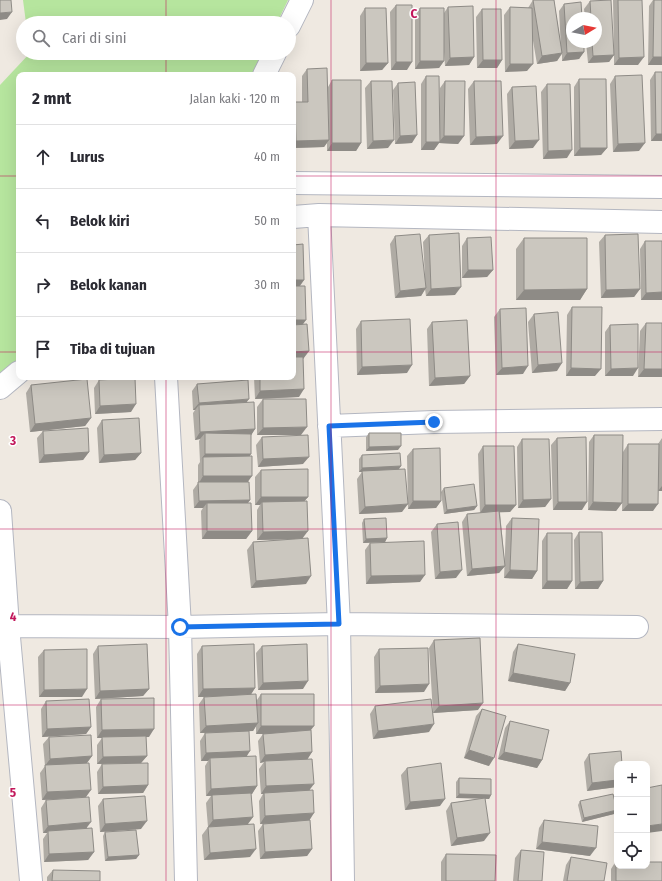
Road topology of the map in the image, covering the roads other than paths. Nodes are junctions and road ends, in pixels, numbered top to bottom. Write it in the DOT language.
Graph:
graph roads {
  1 [pos="302,0"];
  2 [pos="294,16"];
  3 [pos="272,60"];
  4 [pos="266,72"];
  5 [pos="296,184"];
  6 [pos="662,187"];
  7 [pos="319,215"];
  8 [pos="296,217"];
  9 [pos="662,222"];
  10 [pos="16,375"];
  11 [pos="166,380"];
  12 [pos="0,388"];
  13 [pos="662,419"];
  14 [pos="329,426"];
  15 [pos="0,511"];
  16 [pos="339,624"];
  17 [pos="8,626"];
  18 [pos="180,627"];
  19 [pos="637,627"];
  20 [pos="31,881"];
  21 [pos="186,881"];
  22 [pos="343,881"];
  1 -- 2 [label="street"];
  3 -- 4 [label="street"];
  5 -- 6 [label="street"];
  7 -- 8 [label="street"];
  7 -- 9 [label="street"];
  7 -- 14 [label="street"];
  10 -- 12 [label="street"];
  11 -- 18 [label="street"];
  13 -- 14 [label="street"];
  14 -- 16 [label="street"];
  15 -- 17 [label="street"];
  16 -- 18 [label="street"];
  16 -- 19 [label="street"];
  16 -- 22 [label="street"];
  17 -- 18 [label="street"];
  17 -- 20 [label="street"];
  18 -- 21 [label="street"];
}
